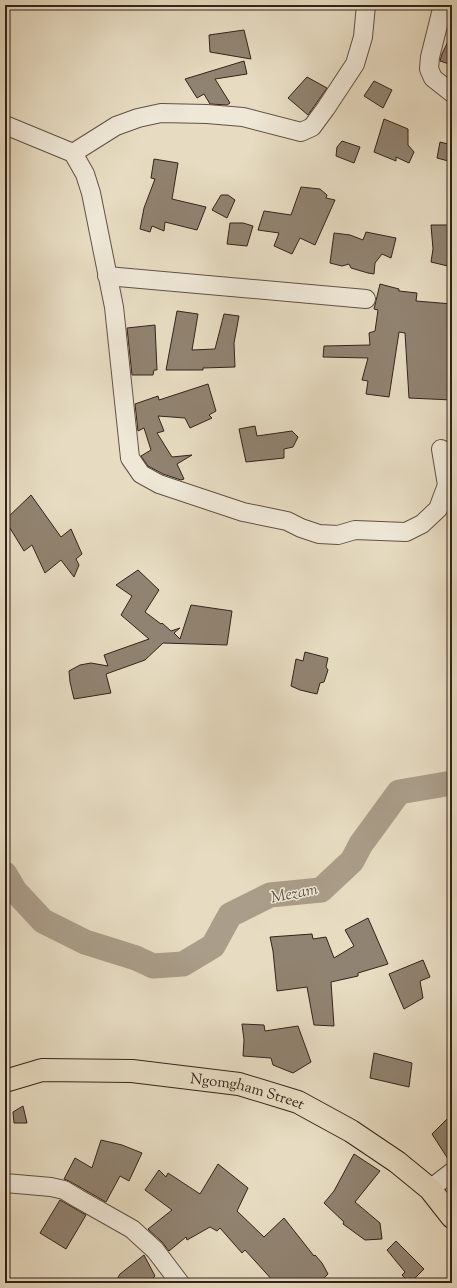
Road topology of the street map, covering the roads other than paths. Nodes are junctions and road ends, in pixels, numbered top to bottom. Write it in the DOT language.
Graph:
graph roads {
  1 [pos="366,5"];
  2 [pos="443,5"];
  3 [pos="452,94"];
  4 [pos="5,125"];
  5 [pos="73,153"];
  6 [pos="107,276"];
  7 [pos="366,299"];
  8 [pos="441,449"];
  9 [pos="5,1081"];
  10 [pos="452,1172"];
  11 [pos="5,1183"];
  12 [pos="430,1189"];
  13 [pos="452,1217"];
  14 [pos="180,1283"];
  1 -- 5 [label="street"];
  2 -- 3 [label="street"];
  4 -- 5 [label="street"];
  5 -- 6 [label="street"];
  6 -- 7 [label="street"];
  6 -- 8 [label="street"];
  9 -- 12 [label="main road, Ngomgham Street"];
  10 -- 12 [label="street"];
  11 -- 14 [label="street"];
  12 -- 13 [label="main road, Ngomgham Street"];
}
